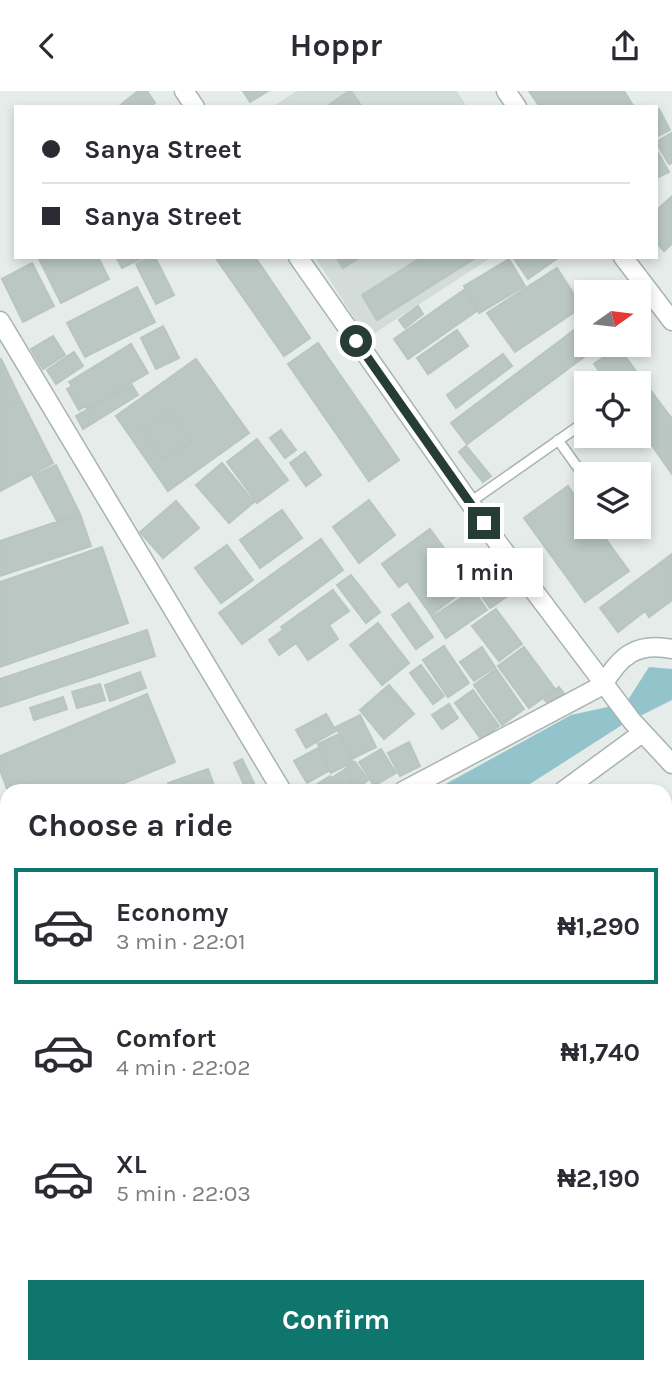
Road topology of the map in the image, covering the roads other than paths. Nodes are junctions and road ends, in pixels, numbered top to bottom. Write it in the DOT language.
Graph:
graph roads {
  1 [pos="299,259"];
  2 [pos="625,259"];
  3 [pos="0,321"];
  4 [pos="672,321"];
  5 [pos="574,429"];
  6 [pos="558,440"];
  7 [pos="574,462"];
  8 [pos="469,503"];
  9 [pos="672,649"];
  10 [pos="610,691"];
  11 [pos="637,727"];
  12 [pos="672,764"];
  13 [pos="278,784"];
  14 [pos="417,784"];
  15 [pos="572,784"];
  1 -- 8 [label="street"];
  2 -- 4 [label="street"];
  3 -- 13 [label="street"];
  5 -- 6 [label="lane"];
  6 -- 7 [label="lane"];
  6 -- 8 [label="lane"];
  8 -- 10 [label="street"];
  9 -- 10 [label="street"];
  10 -- 11 [label="street"];
  10 -- 14 [label="street"];
  11 -- 12 [label="street"];
  11 -- 15 [label="street"];
}
